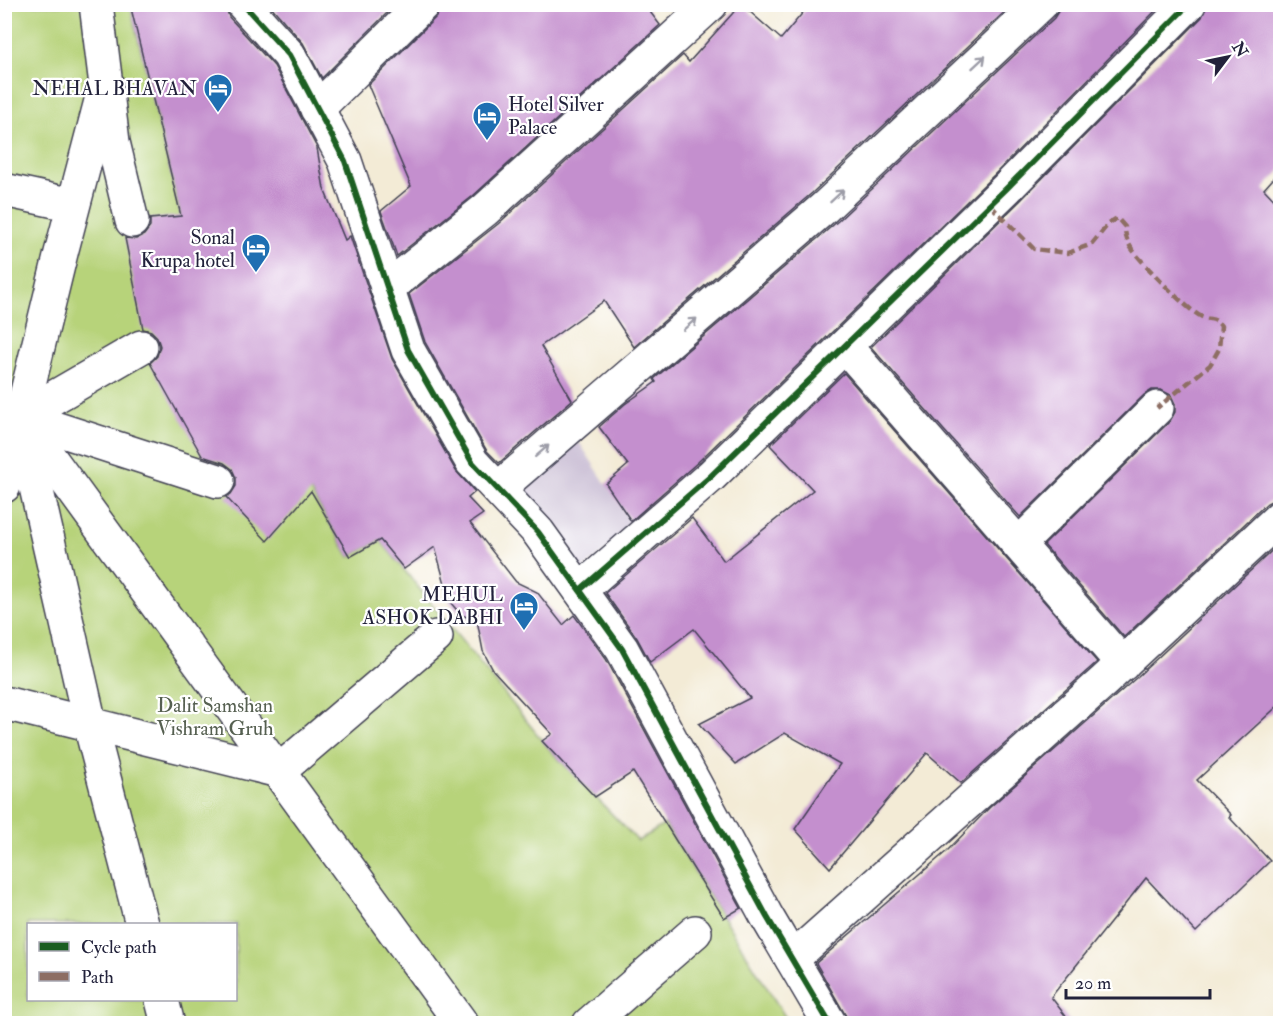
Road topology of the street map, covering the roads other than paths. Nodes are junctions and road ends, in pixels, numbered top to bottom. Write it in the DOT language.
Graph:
graph roads {
  1 [pos="96,4"];
  2 [pos="243,4"];
  3 [pos="423,4"];
  4 [pos="711,4"];
  5 [pos="1041,4"];
  6 [pos="1189,4"];
  7 [pos="106,82"];
  8 [pos="317,109"];
  9 [pos="4,190"];
  10 [pos="73,205"];
  11 [pos="132,221"];
  12 [pos="387,288"];
  13 [pos="845,346"];
  14 [pos="141,347"];
  15 [pos="1157,408"];
  16 [pos="10,419"];
  17 [pos="218,481"];
  18 [pos="4,486"];
  19 [pos="498,489"];
  20 [pos="1281,517"];
  21 [pos="1019,544"];
  22 [pos="580,590"];
  23 [pos="436,637"];
  24 [pos="1123,663"];
  25 [pos="4,703"];
  26 [pos="90,724"];
  27 [pos="279,771"];
  28 [pos="142,923"];
  29 [pos="695,932"];
  30 [pos="792,958"];
  31 [pos="162,1001"];
  32 [pos="168,1023"];
  33 [pos="462,1023"];
  34 [pos="589,1023"];
  35 [pos="830,1023"];
  1 -- 7 [label="street"];
  2 -- 8 [label="street"];
  3 -- 8 [label="street"];
  4 -- 12 [label="street"];
  19 -- 5 [label="street, one-way"];
  6 -- 13 [label="street"];
  7 -- 10 [label="street"];
  7 -- 11 [label="street"];
  8 -- 12 [label="street"];
  9 -- 10 [label="street"];
  10 -- 16 [label="street"];
  12 -- 19 [label="street"];
  13 -- 21 [label="street"];
  13 -- 22 [label="street"];
  14 -- 16 [label="street"];
  15 -- 21 [label="street"];
  16 -- 17 [label="street"];
  16 -- 18 [label="street"];
  16 -- 26 [label="street"];
  16 -- 27 [label="street"];
  19 -- 22 [label="street"];
  20 -- 24 [label="street"];
  21 -- 24 [label="street"];
  22 -- 30 [label="street"];
  23 -- 27 [label="street"];
  24 -- 30 [label="street"];
  25 -- 26 [label="street"];
  26 -- 27 [label="street"];
  26 -- 28 [label="street"];
  27 -- 33 [label="street"];
  29 -- 34 [label="street"];
  30 -- 35 [label="street"];
  31 -- 32 [label="street"];
}
